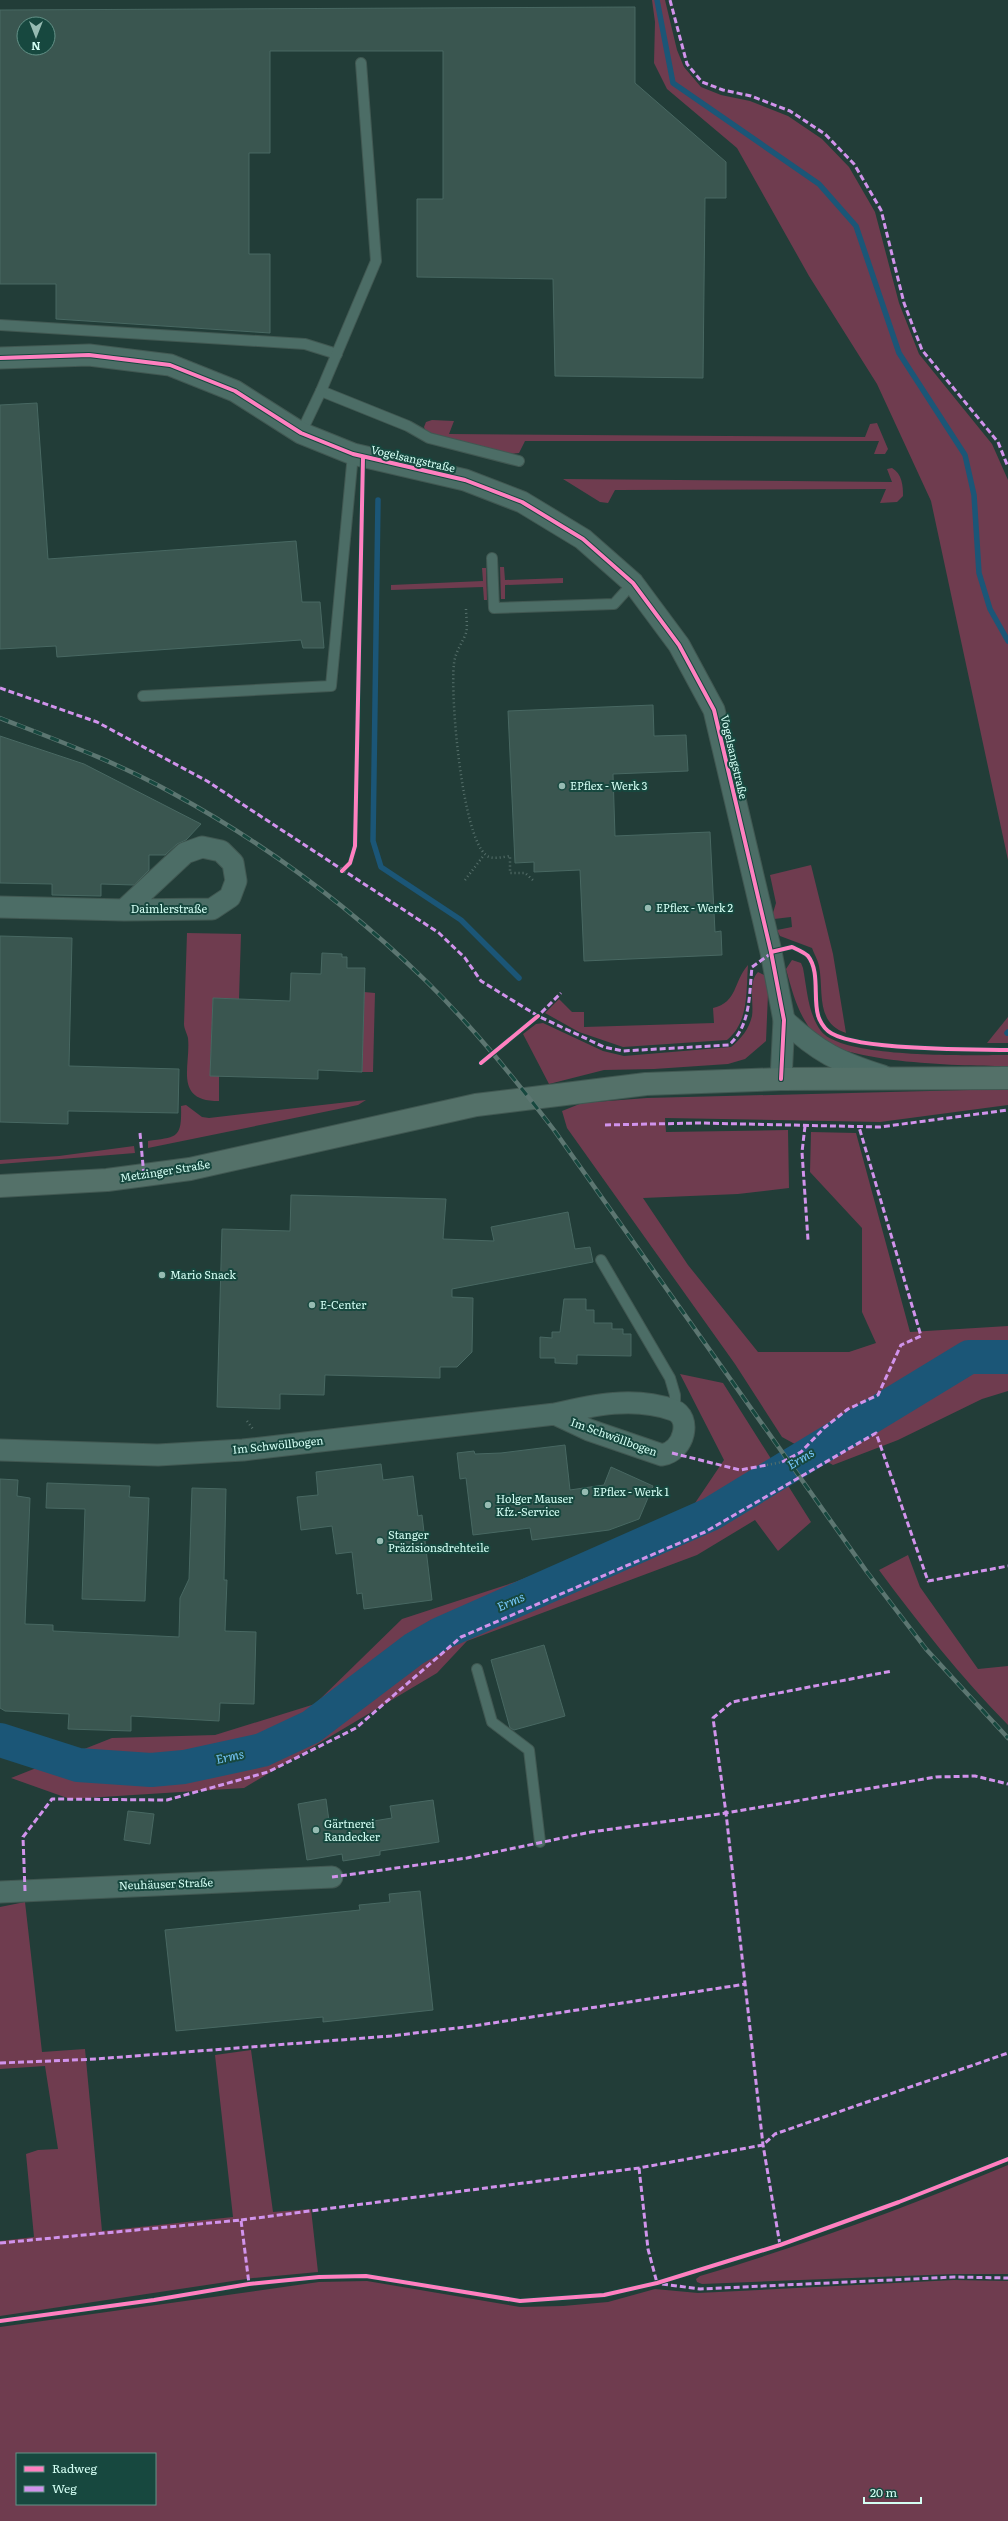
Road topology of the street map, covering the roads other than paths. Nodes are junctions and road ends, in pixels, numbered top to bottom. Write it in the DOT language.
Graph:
graph roads {
  1 [pos="361,63"];
  2 [pos="0,325"];
  3 [pos="336,354"];
  4 [pos="0,358"];
  5 [pos="321,391"];
  6 [pos="301,433"];
  7 [pos="353,454"];
  8 [pos="519,461"];
  9 [pos="492,558"];
  10 [pos="633,583"];
  11 [pos="144,696"];
  12 [pos="0,907"];
  13 [pos="124,910"];
  14 [pos="784,1020"];
  15 [pos="1008,1078"];
  16 [pos="890,1079"];
  17 [pos="781,1080"];
  18 [pos="0,1186"];
  19 [pos="601,1260"];
  20 [pos="675,1411"];
  21 [pos="555,1414"];
  22 [pos="0,1450"];
  23 [pos="477,1669"];
  24 [pos="540,1842"];
  25 [pos="332,1877"];
  26 [pos="0,1892"];
  1 -- 3 [label="lane"];
  2 -- 3 [label="lane"];
  3 -- 5 [label="lane"];
  4 -- 6 [label="street, Vogelsangstraße"];
  5 -- 6 [label="lane"];
  5 -- 8 [label="lane"];
  6 -- 7 [label="street, Vogelsangstraße"];
  7 -- 10 [label="street, Vogelsangstraße"];
  7 -- 11 [label="lane"];
  9 -- 10 [label="lane"];
  10 -- 14 [label="street, Vogelsangstraße"];
  12 -- 13 [label="street, Daimlerstraße"];
  13 -- 13 [label="street, Daimlerstraße"];
  14 -- 16 [label="street"];
  14 -- 17 [label="street, Vogelsangstraße"];
  15 -- 16 [label="street, Metzinger Straße"];
  16 -- 17 [label="street, Metzinger Straße"];
  17 -- 18 [label="street, Metzinger Straße"];
  19 -- 20 [label="lane"];
  20 -- 21 [label="street, Im Schwöllbogen"];
  20 -- 21 [label="street, Im Schwöllbogen"];
  21 -- 22 [label="street, Im Schwöllbogen"];
  23 -- 24 [label="lane"];
  25 -- 26 [label="street, Neuhäuser Straße"];
}
